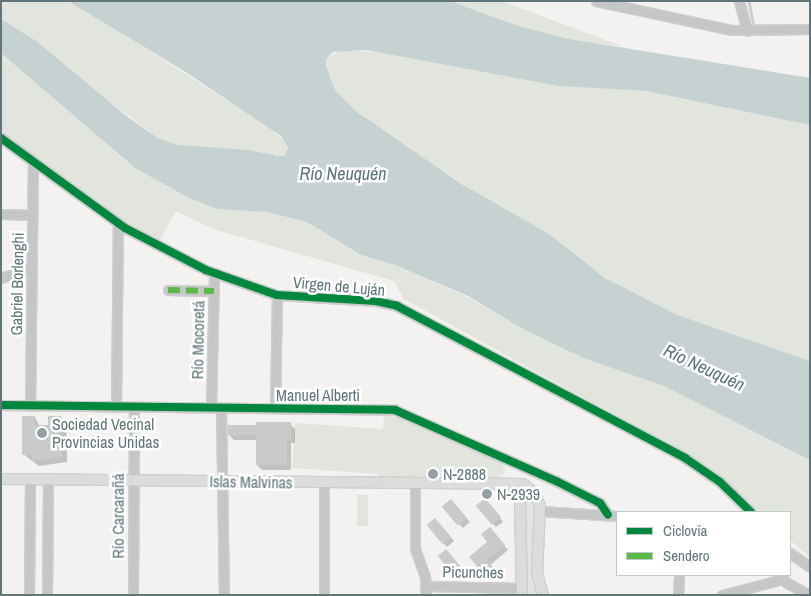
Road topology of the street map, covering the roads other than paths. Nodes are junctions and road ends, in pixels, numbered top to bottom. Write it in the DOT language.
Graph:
graph roads {
  1 [pos="596,1"];
  2 [pos="739,1"];
  3 [pos="810,29"];
  4 [pos="747,31"];
  5 [pos="1,138"];
  6 [pos="33,163"];
  7 [pos="1,214"];
  8 [pos="33,215"];
  9 [pos="118,224"];
  10 [pos="32,267"];
  11 [pos="214,274"];
  12 [pos="1,278"];
  13 [pos="168,290"];
  14 [pos="214,291"];
  15 [pos="277,295"];
  16 [pos="1,406"];
  17 [pos="30,406"];
  18 [pos="116,407"];
  19 [pos="134,407"];
  20 [pos="216,408"];
  21 [pos="275,408"];
  22 [pos="1,478"];
  23 [pos="30,479"];
  24 [pos="48,479"];
  25 [pos="134,480"];
  26 [pos="223,482"];
  27 [pos="324,483"];
  28 [pos="415,484"];
  29 [pos="500,484"];
  30 [pos="541,511"];
  31 [pos="750,511"];
  32 [pos="612,515"];
  33 [pos="791,554"];
  34 [pos="810,567"];
  35 [pos="679,576"];
  36 [pos="781,577"];
  37 [pos="426,590"];
  38 [pos="521,591"];
  39 [pos="29,595"];
  40 [pos="47,595"];
  41 [pos="133,595"];
  42 [pos="224,595"];
  43 [pos="324,595"];
  44 [pos="543,595"];
  45 [pos="678,595"];
  46 [pos="722,595"];
  47 [pos="810,595"];
  1 -- 4 [label="street"];
  2 -- 4 [label="street"];
  3 -- 4 [label="street"];
  5 -- 6 [label="street, Virgen de Luján"];
  6 -- 8 [label="street, Gabriel Borlenghi"];
  6 -- 9 [label="street, Virgen de Luján"];
  7 -- 8 [label="street"];
  8 -- 10 [label="street, Gabriel Borlenghi"];
  9 -- 11 [label="street, Virgen de Luján"];
  9 -- 18 [label="street"];
  10 -- 12 [label="street"];
  10 -- 17 [label="street, Gabriel Borlenghi"];
  11 -- 14 [label="street, Río Mocoretá"];
  11 -- 15 [label="street, Virgen de Luján"];
  13 -- 14 [label="street"];
  14 -- 20 [label="street, Río Mocoretá"];
  15 -- 21 [label="street"];
  15 -- 31 [label="street, Virgen de Luján"];
  16 -- 17 [label="street, Manuel Alberti"];
  17 -- 18 [label="street, Manuel Alberti"];
  18 -- 19 [label="street, Manuel Alberti"];
  19 -- 20 [label="street, Manuel Alberti"];
  19 -- 25 [label="street, Río Carcarañá"];
  20 -- 21 [label="street, Manuel Alberti"];
  20 -- 26 [label="street, Río Mocoretá"];
  21 -- 32 [label="street, Manuel Alberti"];
  22 -- 23 [label="main road, Islas Malvinas"];
  23 -- 24 [label="main road, Islas Malvinas"];
  23 -- 39 [label="street"];
  24 -- 25 [label="main road, Islas Malvinas"];
  24 -- 40 [label="street"];
  25 -- 26 [label="main road, Islas Malvinas"];
  25 -- 41 [label="street, Río Carcarañá"];
  26 -- 27 [label="main road, Islas Malvinas"];
  26 -- 42 [label="street, Río Mocoretá"];
  27 -- 28 [label="main road, Islas Malvinas"];
  27 -- 43 [label="street"];
  28 -- 29 [label="main road, Islas Malvinas"];
  28 -- 37 [label="street"];
  29 -- 30 [label="main road, Islas Malvinas"];
  29 -- 38 [label="main road"];
  30 -- 32 [label="street"];
  30 -- 44 [label="main road"];
  33 -- 34 [label="street"];
  35 -- 45 [label="street"];
  36 -- 46 [label="street"];
  36 -- 47 [label="street"];
  37 -- 38 [label="street, Picunches"];
}
